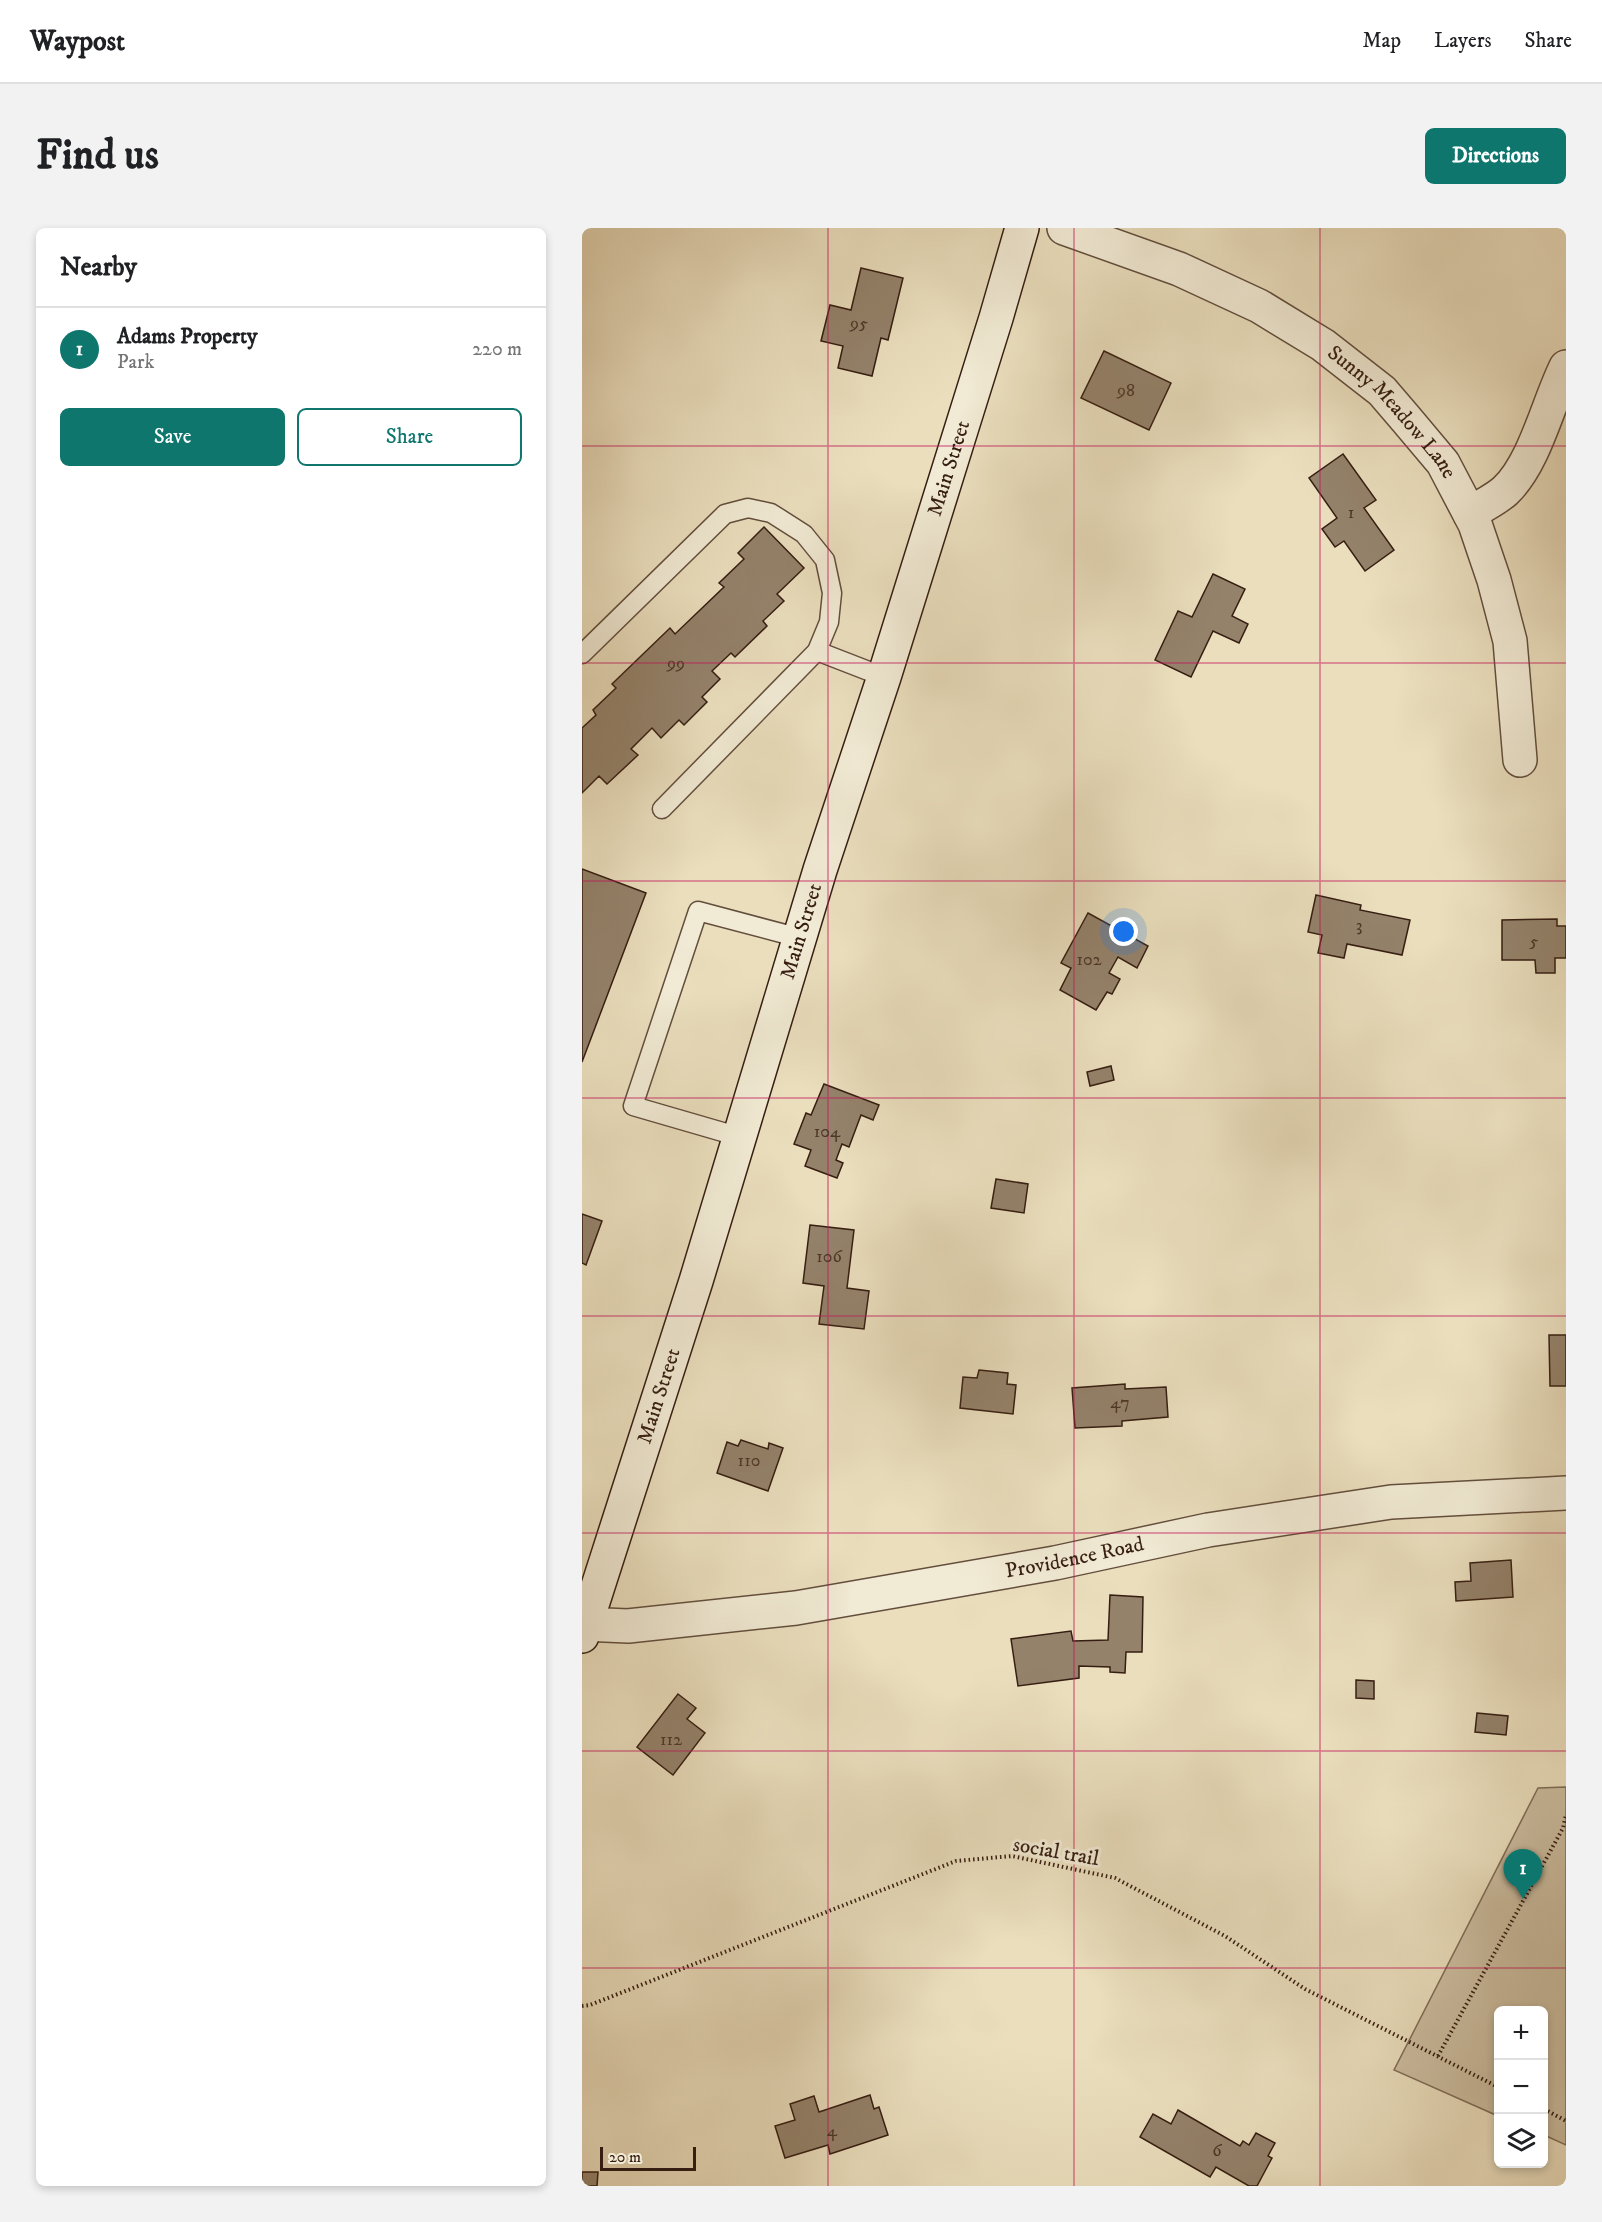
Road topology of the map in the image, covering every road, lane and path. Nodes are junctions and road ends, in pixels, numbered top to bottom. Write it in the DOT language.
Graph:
graph roads {
  1 [pos="1022,228"];
  2 [pos="1064,228"];
  3 [pos="1566,367"];
  4 [pos="1470,514"];
  5 [pos="817,651"];
  6 [pos="582,654"];
  7 [pos="884,677"];
  8 [pos="1520,760"];
  9 [pos="662,808"];
  10 [pos="800,938"];
  11 [pos="740,1137"];
  12 [pos="1566,1493"];
  13 [pos="583,1628"];
  14 [pos="1566,1815"];
  15 [pos="582,2006"];
  16 [pos="1438,2056"];
  17 [pos="1494,2085"];
  18 [pos="1548,2111"];
  19 [pos="1566,2121"];
  1 -- 7 [label="street, Main Street"];
  2 -- 4 [label="street, Sunny Meadow Lane"];
  3 -- 4 [label="street"];
  4 -- 8 [label="street, Sunny Meadow Lane"];
  5 -- 6 [label="lane"];
  5 -- 7 [label="lane"];
  5 -- 9 [label="lane"];
  7 -- 10 [label="street, Main Street"];
  10 -- 11 [label="street, Main Street"];
  10 -- 11 [label="lane"];
  11 -- 13 [label="street, Main Street"];
  12 -- 13 [label="street, Providence Road"];
  14 -- 16 [label="path"];
  15 -- 16 [label="path, social trail"];
  16 -- 17 [label="path, social trail"];
  18 -- 19 [label="path"];
}
